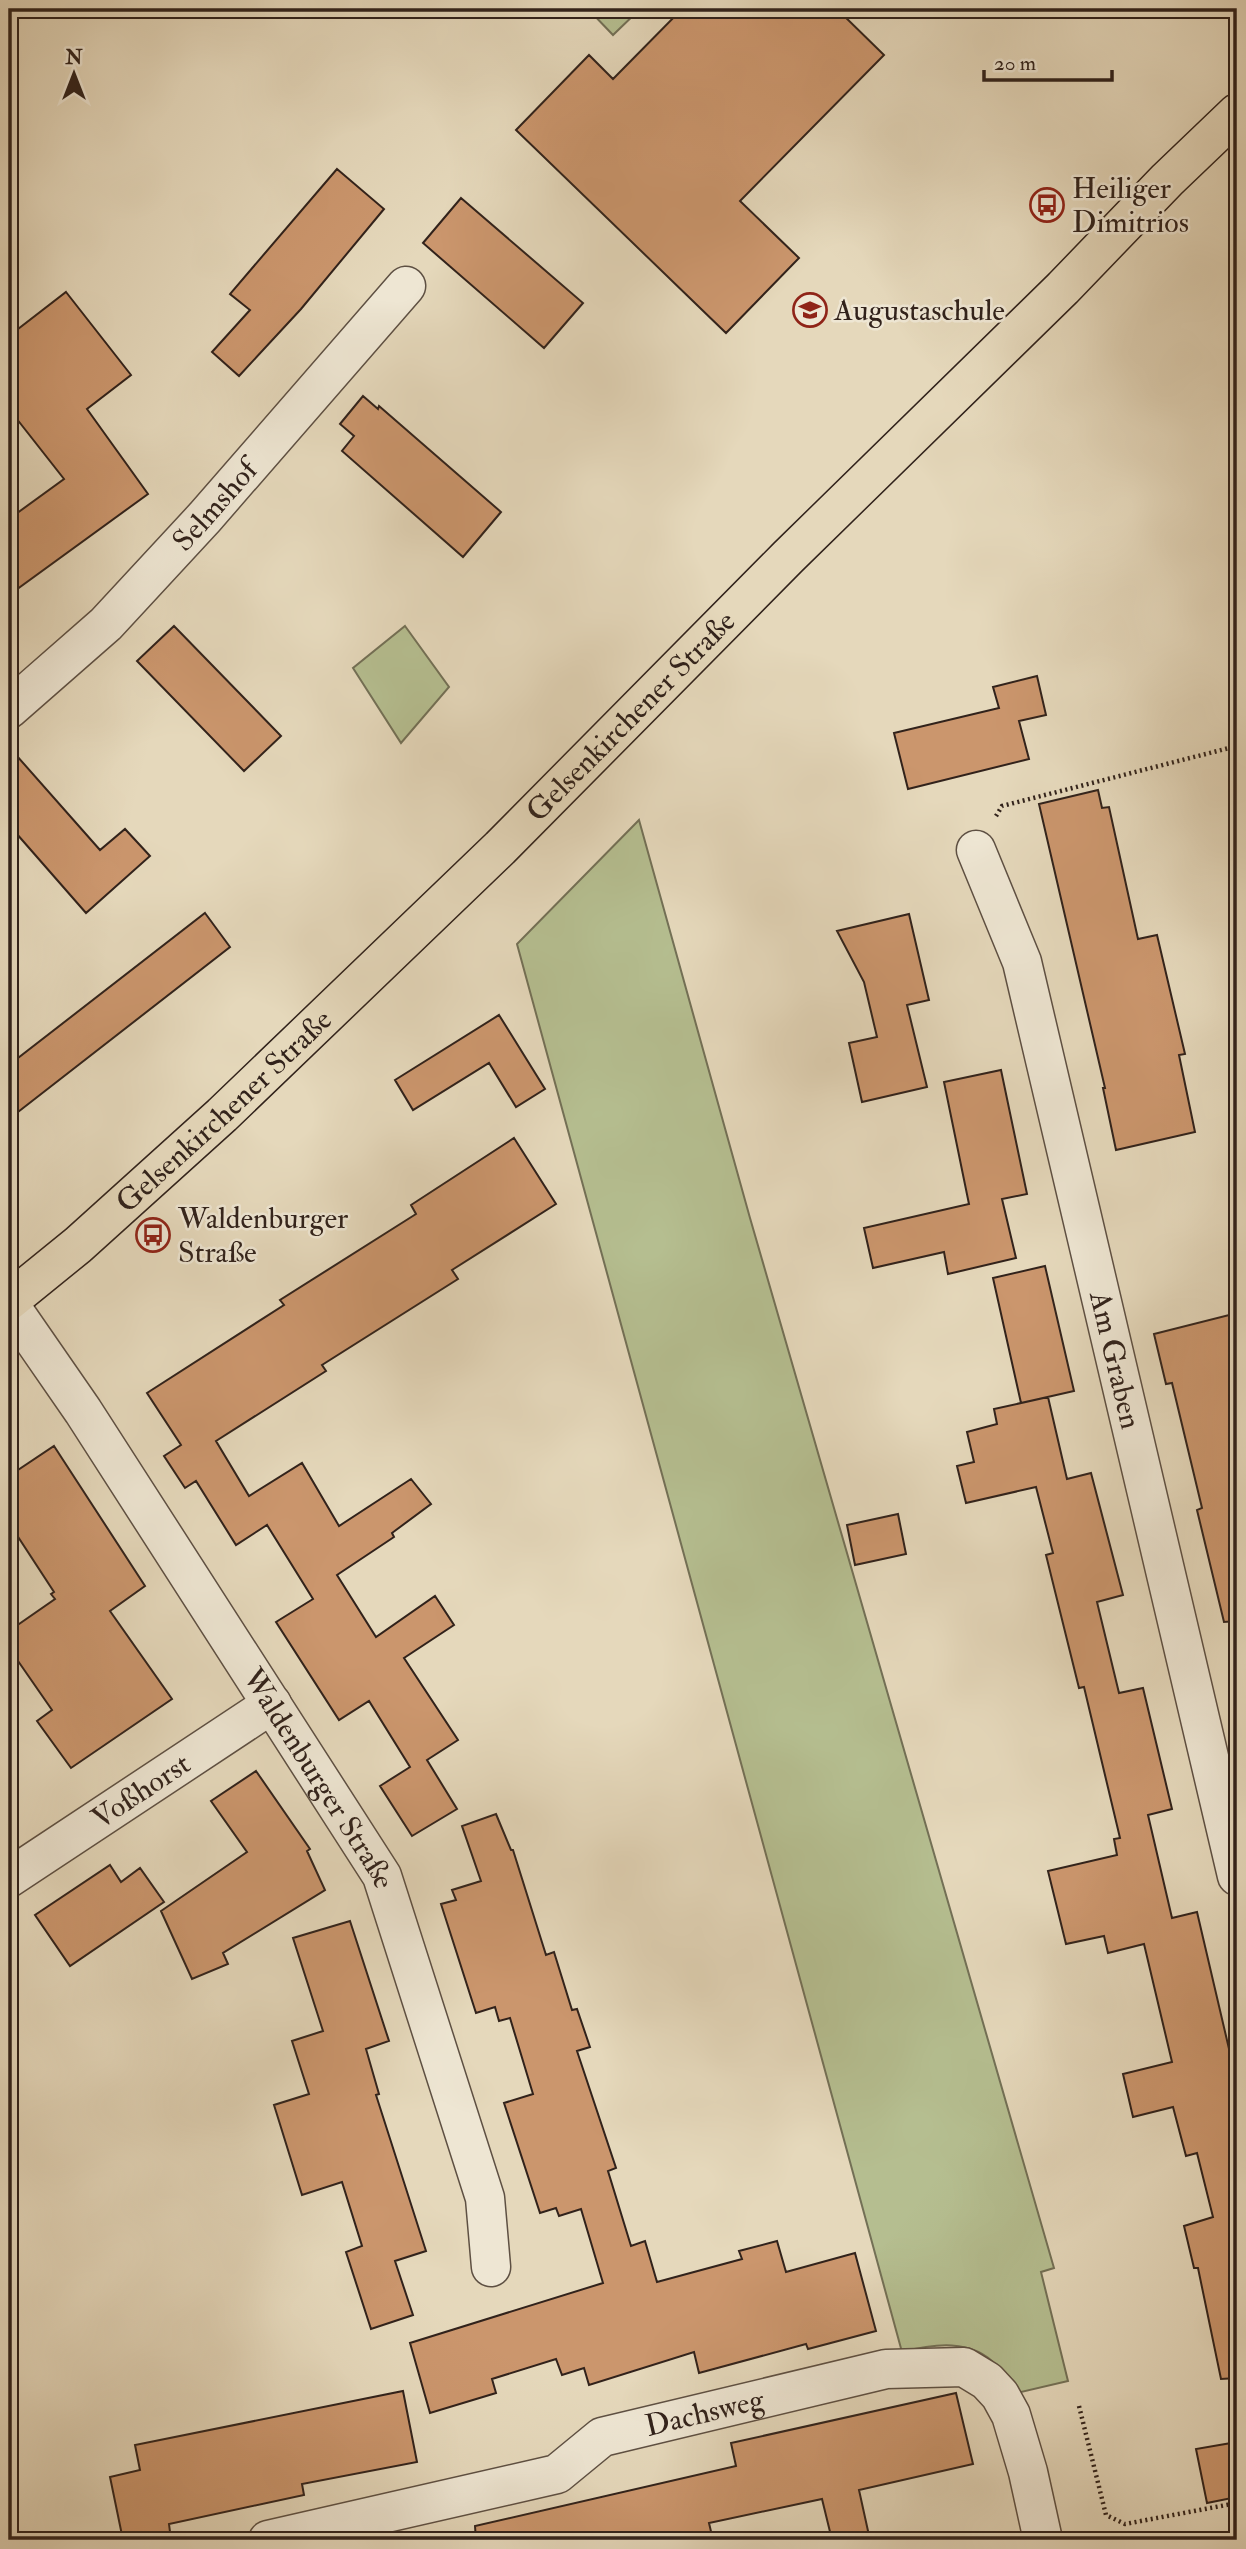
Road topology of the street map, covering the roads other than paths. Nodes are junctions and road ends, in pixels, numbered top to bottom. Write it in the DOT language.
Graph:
graph roads {
  1 [pos="1237,113"];
  2 [pos="1220,145"];
  3 [pos="406,286"];
  4 [pos="9,709"];
  5 [pos="976,850"];
  6 [pos="9,1303"];
  7 [pos="272,1704"];
  8 [pos="1237,1876"];
  9 [pos="9,1878"];
  10 [pos="491,2267"];
  11 [pos="268,2540"];
  12 [pos="1043,2540"];
  1 -- 2 [label="main road, Gelsenkirchener Straße"];
  2 -- 6 [label="main road, Gelsenkirchener Straße"];
  3 -- 4 [label="street, Selmshof"];
  5 -- 8 [label="street, Am Graben"];
  6 -- 7 [label="street, Waldenburger Straße"];
  7 -- 9 [label="street, Voßhorst"];
  7 -- 10 [label="street, Waldenburger Straße"];
  11 -- 12 [label="street, Dachsweg"];
}
